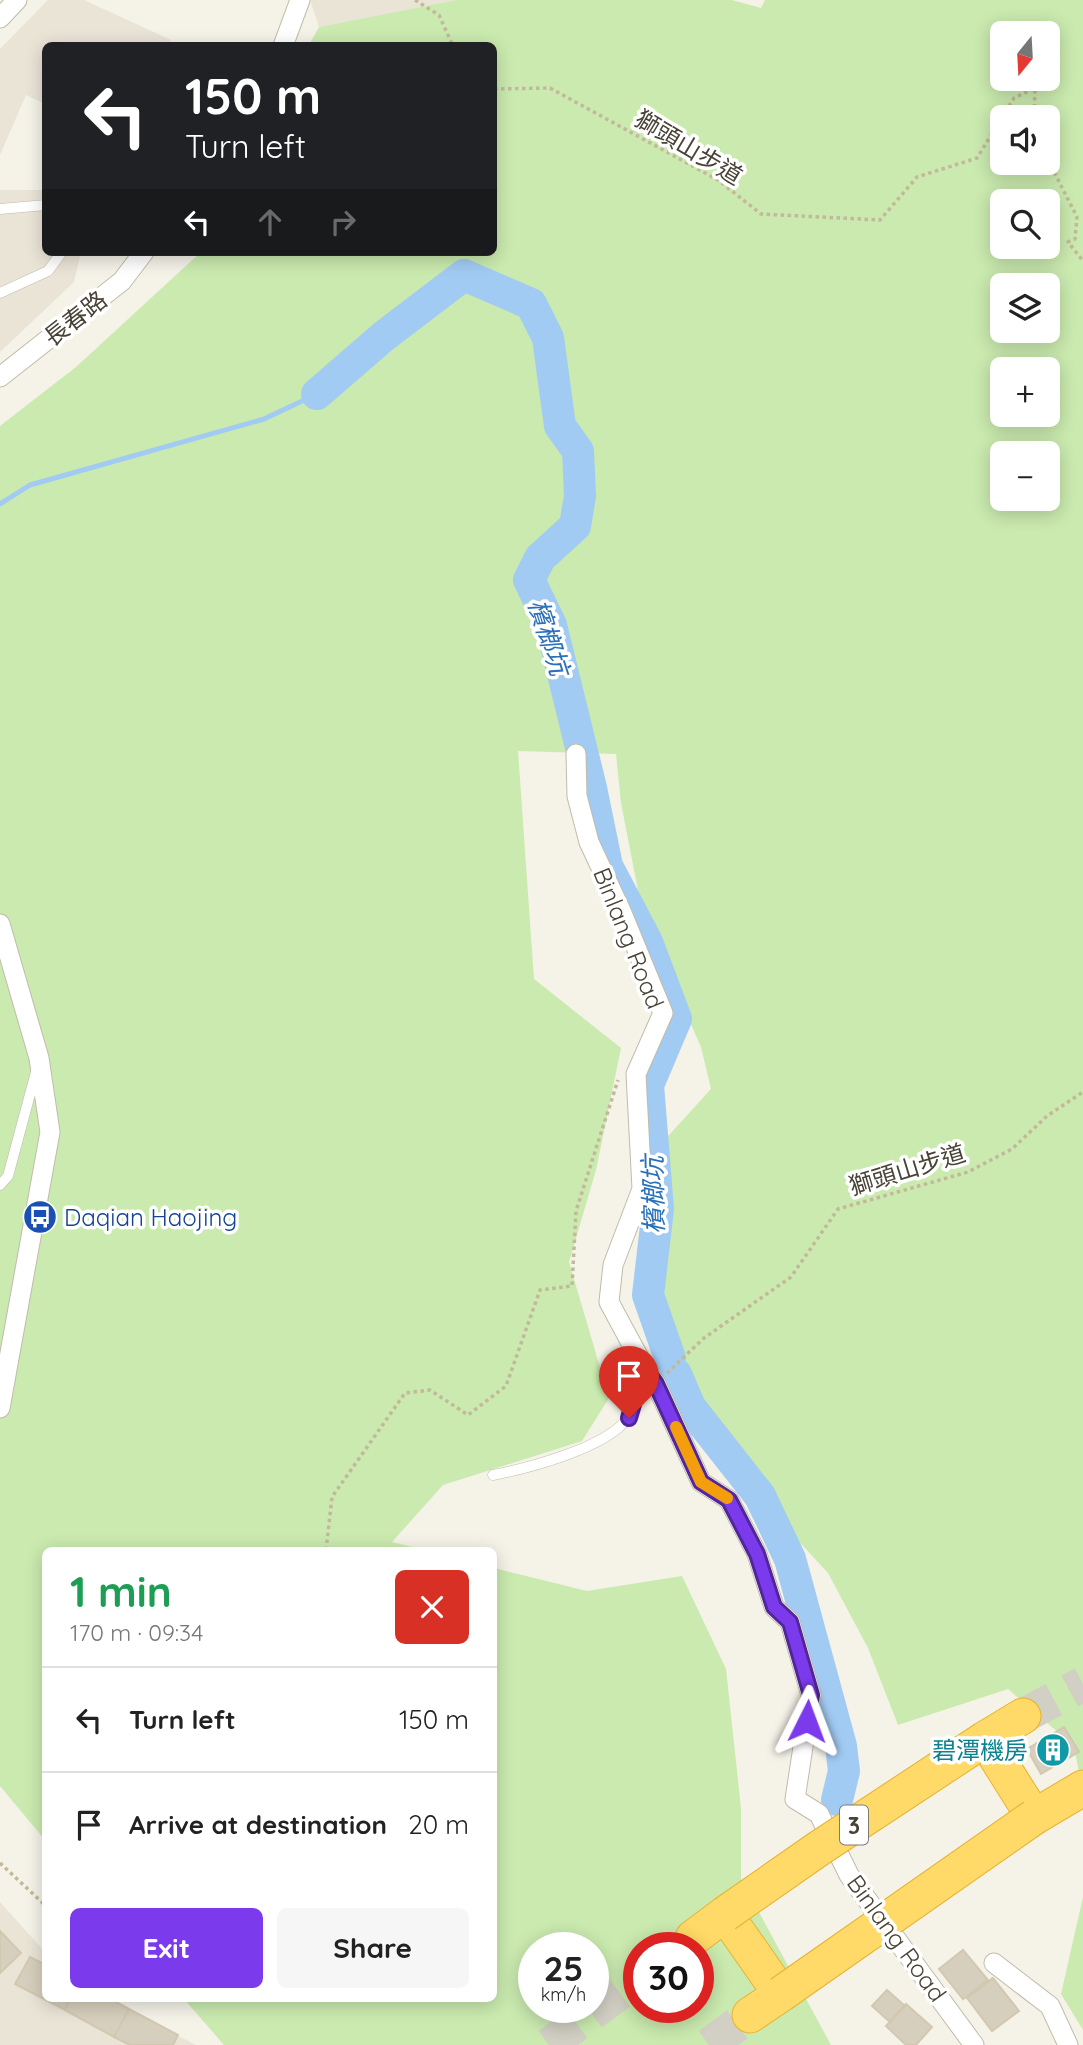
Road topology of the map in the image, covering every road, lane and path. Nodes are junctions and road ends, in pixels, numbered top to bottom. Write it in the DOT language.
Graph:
graph roads {
  1 [pos="18,0"];
  2 [pos="300,0"];
  3 [pos="415,0"];
  4 [pos="0,18"];
  5 [pos="284,42"];
  6 [pos="451,42"];
  7 [pos="497,89"];
  8 [pos="1010,105"];
  9 [pos="1034,105"];
  10 [pos="990,137"];
  11 [pos="1056,175"];
  12 [pos="42,205"];
  13 [pos="0,209"];
  14 [pos="59,256"];
  15 [pos="141,256"];
  16 [pos="1083,261"];
  17 [pos="0,293"];
  18 [pos="0,377"];
  19 [pos="576,754"];
  20 [pos="0,924"];
  21 [pos="39,1058"];
  22 [pos="619,1078"];
  23 [pos="1083,1092"];
  24 [pos="0,1185"];
  25 [pos="644,1367"];
  26 [pos="662,1378"];
  27 [pos="0,1408"];
  28 [pos="493,1475"];
  29 [pos="326,1547"];
  30 [pos="1023,1716"];
  31 [pos="985,1739"];
  32 [pos="1083,1788"];
  33 [pos="1034,1818"];
  34 [pos="0,1863"];
  35 [pos="42,1902"];
  36 [pos="725,1914"];
  37 [pos="701,1932"];
  38 [pos="994,1964"];
  39 [pos="781,1994"];
  40 [pos="750,2015"];
  41 [pos="974,2045"];
  42 [pos="1068,2045"];
  1 -- 4 [label="street"];
  2 -- 5 [label="street"];
  3 -- 6 [label="path"];
  7 -- 10 [label="path, 獅頭山步道"];
  8 -- 9 [label="path, 獅頭山步道"];
  11 -- 16 [label="path"];
  12 -- 13 [label="lane"];
  14 -- 17 [label="lane"];
  15 -- 18 [label="street, 長春路"];
  19 -- 25 [label="street, Binlang Road"];
  20 -- 21 [label="street"];
  21 -- 24 [label="lane"];
  21 -- 27 [label="street"];
  22 -- 29 [label="path"];
  23 -- 26 [label="path, 獅頭山步道"];
  25 -- 28 [label="lane"];
  25 -- 41 [label="street, Binlang Road"];
  30 -- 31 [label="highway, 3"];
  31 -- 33 [label="highway"];
  31 -- 36 [label="highway, 3, bridge"];
  32 -- 33 [label="highway"];
  33 -- 39 [label="highway, bridge"];
  34 -- 35 [label="path"];
  36 -- 37 [label="highway, 3"];
  36 -- 39 [label="highway"];
  38 -- 42 [label="street"];
  39 -- 40 [label="highway"];
}
